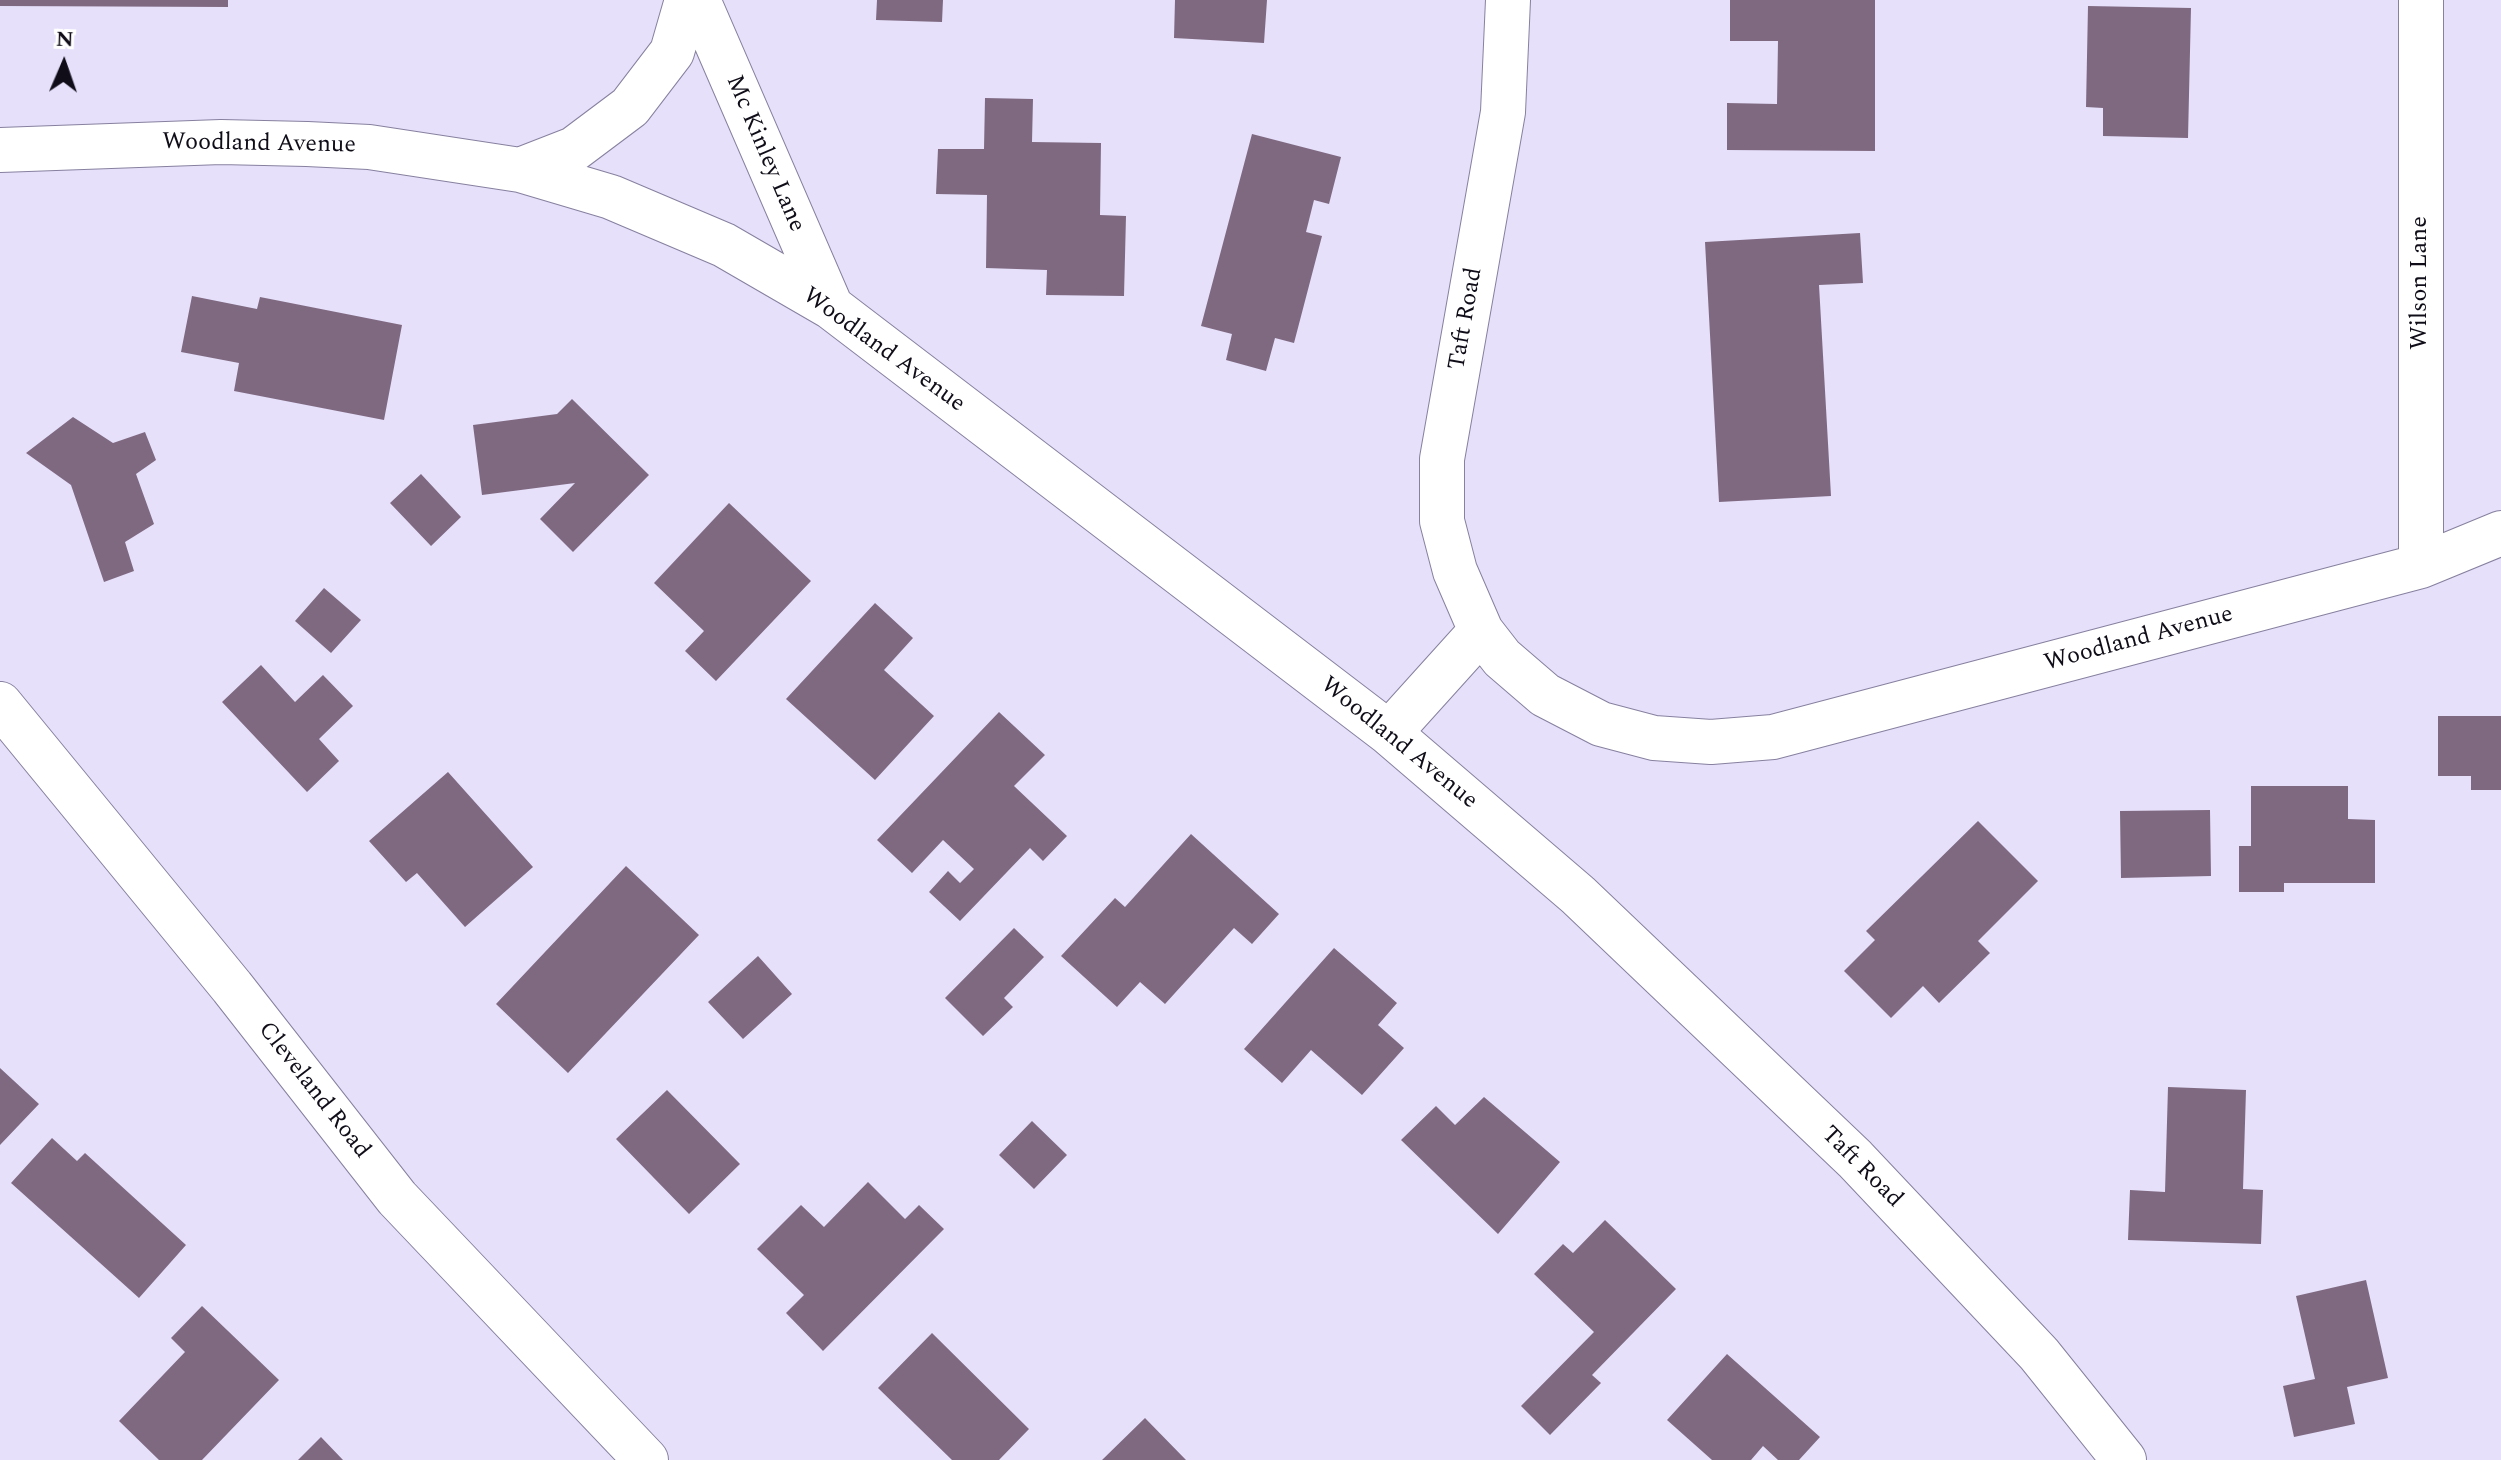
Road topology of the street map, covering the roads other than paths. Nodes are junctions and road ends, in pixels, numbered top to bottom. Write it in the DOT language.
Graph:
graph roads {
  1 [pos="687,0"];
  2 [pos="698,0"];
  3 [pos="1508,0"];
  4 [pos="2421,0"];
  5 [pos="0,150"];
  6 [pos="520,170"];
  7 [pos="831,307"];
  8 [pos="2501,533"];
  9 [pos="2421,566"];
  10 [pos="1481,631"];
  11 [pos="0,704"];
  12 [pos="1389,733"];
  13 [pos="1773,737"];
  14 [pos="1578,895"];
  15 [pos="646,1460"];
  16 [pos="2124,1460"];
  1 -- 6 [label="street"];
  2 -- 7 [label="street, Mc Kinley Lane"];
  3 -- 10 [label="street, Taft Road"];
  4 -- 9 [label="street, Wilson Lane"];
  5 -- 6 [label="street, Woodland Avenue"];
  6 -- 7 [label="street, Woodland Avenue"];
  7 -- 12 [label="street, Woodland Avenue"];
  8 -- 9 [label="street, Woodland Avenue"];
  9 -- 13 [label="street, Woodland Avenue"];
  10 -- 12 [label="street"];
  10 -- 13 [label="street, Taft Road"];
  11 -- 15 [label="street, Cleveland Road"];
  12 -- 14 [label="street, Woodland Avenue"];
  14 -- 16 [label="street, Taft Road"];
}
